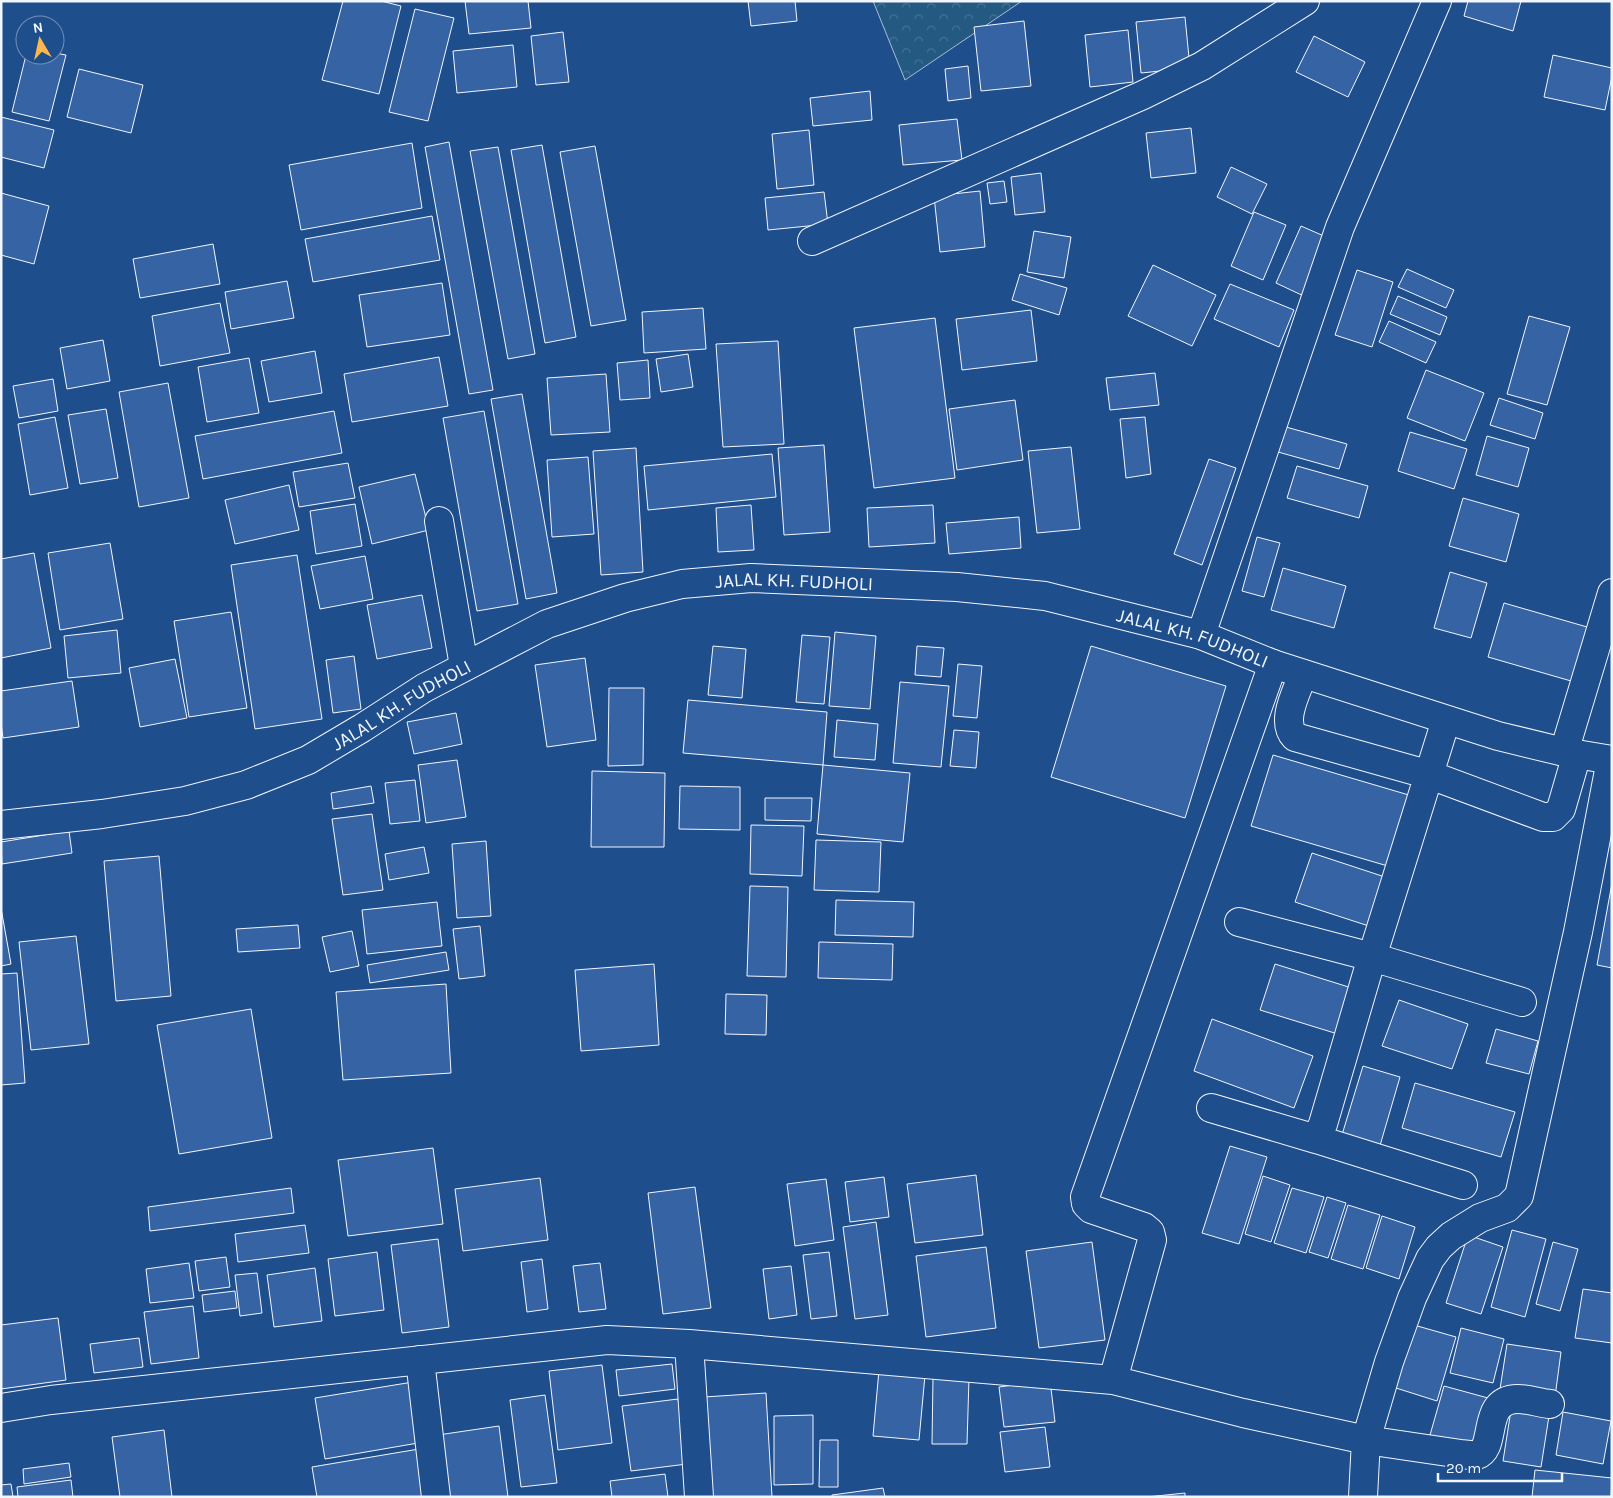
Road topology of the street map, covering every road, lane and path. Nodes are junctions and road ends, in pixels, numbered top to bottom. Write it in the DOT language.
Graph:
graph roads {
  1 [pos="1305,1"];
  2 [pos="1437,1"];
  3 [pos="812,242"];
  4 [pos="439,521"];
  5 [pos="1612,593"];
  6 [pos="1202,635"];
  7 [pos="1274,664"];
  8 [pos="464,666"];
  9 [pos="1304,674"];
  10 [pos="1446,720"];
  11 [pos="1570,753"];
  12 [pos="1611,760"];
  13 [pos="1430,775"];
  14 [pos="1,825"];
  15 [pos="1239,922"];
  16 [pos="1372,957"];
  17 [pos="1522,1002"];
  18 [pos="1211,1108"];
  19 [pos="1316,1139"];
  20 [pos="1463,1185"];
  21 [pos="689,1344"];
  22 [pos="420,1360"];
  23 [pos="1114,1380"];
  24 [pos="1550,1404"];
  25 [pos="1,1408"];
  26 [pos="1366,1440"];
  27 [pos="436,1497"];
  28 [pos="699,1497"];
  29 [pos="1363,1497"];
  1 -- 3 [label="street"];
  2 -- 6 [label="street"];
  4 -- 8 [label="street"];
  5 -- 11 [label="street"];
  6 -- 7 [label="street, JALAL KH. FUDHOLI"];
  6 -- 8 [label="street, JALAL KH. FUDHOLI"];
  7 -- 9 [label="street, JALAL KH. FUDHOLI"];
  7 -- 23 [label="street"];
  8 -- 14 [label="street, JALAL KH. FUDHOLI"];
  9 -- 10 [label="street, JALAL KH. FUDHOLI"];
  9 -- 13 [label="street"];
  10 -- 11 [label="street, JALAL KH. FUDHOLI"];
  10 -- 13 [label="street"];
  11 -- 12 [label="street, JALAL KH. FUDHOLI"];
  11 -- 13 [label="street"];
  12 -- 26 [label="street"];
  13 -- 16 [label="street"];
  15 -- 16 [label="street"];
  16 -- 17 [label="street"];
  16 -- 19 [label="street"];
  18 -- 19 [label="street"];
  19 -- 20 [label="street"];
  21 -- 22 [label="street"];
  21 -- 23 [label="street"];
  21 -- 28 [label="street"];
  22 -- 25 [label="street"];
  22 -- 27 [label="street"];
  23 -- 26 [label="street"];
  24 -- 26 [label="street"];
  26 -- 29 [label="street"];
}
